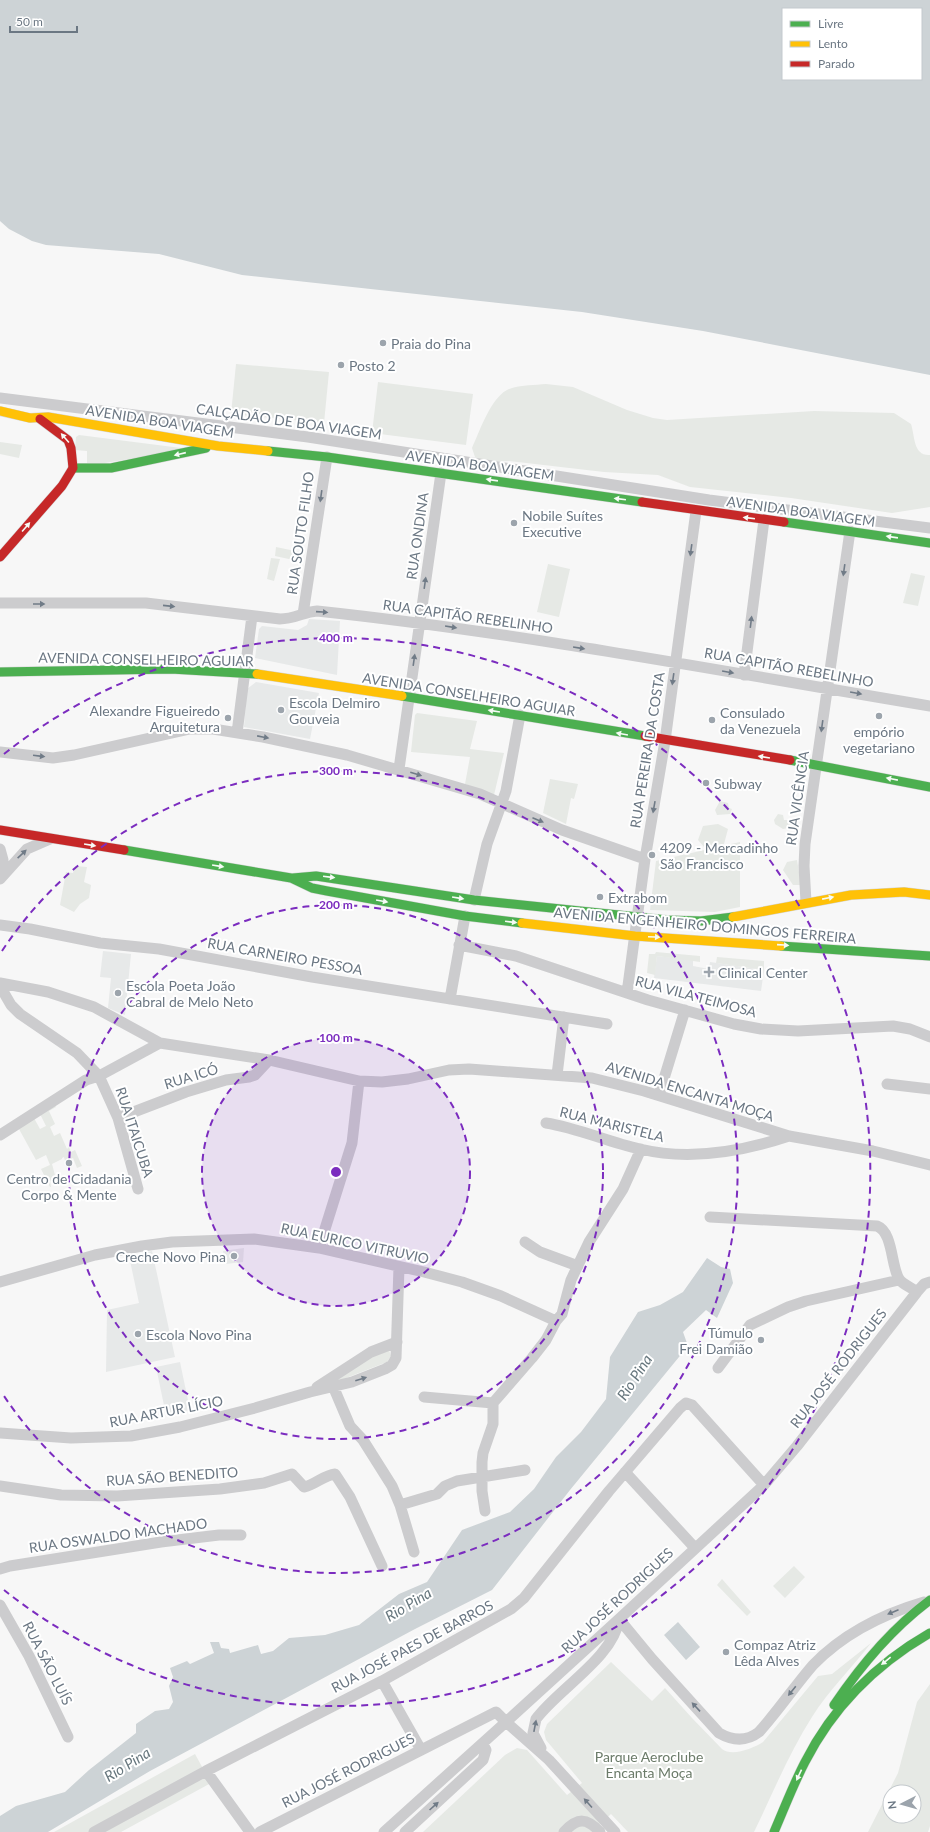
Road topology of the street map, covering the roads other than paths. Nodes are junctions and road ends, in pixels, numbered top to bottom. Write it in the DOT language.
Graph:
graph roads {
  1 [pos="0,398"];
  2 [pos="0,411"];
  3 [pos="27,417"];
  4 [pos="40,419"];
  5 [pos="0,422"];
  6 [pos="218,446"];
  7 [pos="327,457"];
  8 [pos="73,468"];
  9 [pos="441,473"];
  10 [pos="696,511"];
  11 [pos="764,520"];
  12 [pos="930,528"];
  13 [pos="850,531"];
  14 [pos="930,543"];
  15 [pos="0,557"];
  16 [pos="0,604"];
  17 [pos="303,614"];
  18 [pos="252,616"];
  19 [pos="420,622"];
  20 [pos="676,663"];
  21 [pos="0,672"];
  22 [pos="243,672"];
  23 [pos="744,675"];
  24 [pos="827,688"];
  25 [pos="409,698"];
  26 [pos="930,706"];
  27 [pos="520,716"];
  28 [pos="237,733"];
  29 [pos="665,741"];
  30 [pos="0,752"];
  31 [pos="816,766"];
  32 [pos="399,769"];
  33 [pos="930,787"];
  34 [pos="502,804"];
  35 [pos="0,830"];
  36 [pos="51,839"];
  37 [pos="0,849"];
  38 [pos="645,859"];
  39 [pos="2,877"];
  40 [pos="290,878"];
  41 [pos="930,895"];
  42 [pos="474,900"];
  43 [pos="806,902"];
  44 [pos="465,916"];
  45 [pos="638,918"];
  46 [pos="0,925"];
  47 [pos="635,936"];
  48 [pos="459,945"];
  49 [pos="930,956"];
  50 [pos="0,983"];
  51 [pos="0,986"];
  52 [pos="627,992"];
  53 [pos="450,999"];
  54 [pos="684,1010"];
  55 [pos="564,1017"];
  56 [pos="606,1024"];
  57 [pos="930,1037"];
  58 [pos="160,1043"];
  59 [pos="269,1060"];
  60 [pos="557,1075"];
  61 [pos="99,1076"];
  62 [pos="359,1081"];
  63 [pos="887,1084"];
  64 [pos="930,1089"];
  65 [pos="659,1095"];
  66 [pos="118,1118"];
  67 [pos="546,1123"];
  68 [pos="0,1135"];
  69 [pos="789,1136"];
  70 [pos="641,1150"];
  71 [pos="930,1166"];
  72 [pos="138,1189"];
  73 [pos="710,1217"];
  74 [pos="525,1242"];
  75 [pos="318,1248"];
  76 [pos="578,1266"];
  77 [pos="399,1267"];
  78 [pos="899,1280"];
  79 [pos="0,1282"];
  80 [pos="924,1286"];
  81 [pos="556,1320"];
  82 [pos="397,1342"];
  83 [pos="718,1368"];
  84 [pos="339,1373"];
  85 [pos="339,1385"];
  86 [pos="310,1392"];
  87 [pos="424,1397"];
  88 [pos="493,1403"];
  89 [pos="0,1433"];
  90 [pos="525,1470"];
  91 [pos="625,1472"];
  92 [pos="481,1476"];
  93 [pos="764,1485"];
  94 [pos="0,1486"];
  95 [pos="400,1505"];
  96 [pos="485,1511"];
  97 [pos="241,1535"];
  98 [pos="696,1548"];
  99 [pos="414,1552"];
  100 [pos="382,1566"];
  101 [pos="0,1569"];
  102 [pos="930,1600"];
  103 [pos="0,1605"];
  104 [pos="619,1619"];
  105 [pos="930,1633"];
  106 [pos="892,1670"];
  107 [pos="382,1681"];
  108 [pos="845,1717"];
  109 [pos="506,1722"];
  110 [pos="68,1737"];
  111 [pos="482,1744"];
  112 [pos="421,1750"];
  113 [pos="809,1754"];
  114 [pos="549,1760"];
  115 [pos="206,1770"];
  116 [pos="94,1832"];
  117 [pos="250,1832"];
  118 [pos="260,1832"];
  119 [pos="384,1832"];
  120 [pos="405,1832"];
  121 [pos="564,1832"];
  122 [pos="600,1832"];
  123 [pos="615,1832"];
  124 [pos="774,1832"];
  1 -- 12 [label="street, CALÇADÃO DE BOA VIAGEM"];
  2 -- 3 [label="main road, AVENIDA BOA VIAGEM"];
  3 -- 4 [label="main road, AVENIDA BOA VIAGEM"];
  3 -- 5 [label="main road, AVENIDA BOA VIAGEM"];
  4 -- 6 [label="main road, AVENIDA BOA VIAGEM"];
  8 -- 4 [label="main road, one-way"];
  6 -- 7 [label="main road, AVENIDA BOA VIAGEM"];
  6 -- 8 [label="main road, one-way"];
  7 -- 9 [label="main road, AVENIDA BOA VIAGEM"];
  7 -- 17 [label="street, RUA SOUTO FILHO, one-way"];
  15 -- 8 [label="main road, one-way"];
  10 -- 9 [label="main road, AVENIDA BOA VIAGEM, one-way"];
  19 -- 9 [label="street, RUA ONDINA, one-way"];
  11 -- 10 [label="main road, AVENIDA BOA VIAGEM, one-way"];
  10 -- 20 [label="street, RUA PEREIRA DA COSTA, one-way"];
  11 -- 13 [label="main road, AVENIDA BOA VIAGEM"];
  23 -- 11 [label="street, one-way"];
  14 -- 13 [label="main road, AVENIDA BOA VIAGEM, one-way"];
  13 -- 24 [label="street, RUA VICÊNCIA, one-way"];
  16 -- 18 [label="street, RUA CAPITÃO REBELINHO, one-way"];
  17 -- 18 [label="street, RUA CAPITÃO REBELINHO"];
  17 -- 19 [label="street, RUA CAPITÃO REBELINHO, one-way"];
  18 -- 22 [label="street"];
  19 -- 20 [label="street, RUA CAPITÃO REBELINHO, one-way"];
  25 -- 19 [label="street, RUA ONDINA, one-way"];
  20 -- 23 [label="street, RUA CAPITÃO REBELINHO, one-way"];
  20 -- 29 [label="street, RUA PEREIRA DA COSTA, one-way"];
  21 -- 22 [label="main road, AVENIDA CONSELHEIRO AGUIAR"];
  22 -- 25 [label="main road, AVENIDA CONSELHEIRO AGUIAR"];
  22 -- 28 [label="street"];
  23 -- 24 [label="street, RUA CAPITÃO REBELINHO"];
  24 -- 26 [label="street, RUA CAPITÃO REBELINHO, one-way"];
  24 -- 31 [label="street, RUA VICÊNCIA, one-way"];
  27 -- 25 [label="main road, AVENIDA CONSELHEIRO AGUIAR, one-way"];
  25 -- 32 [label="street, RUA ONDINA"];
  29 -- 27 [label="main road, AVENIDA CONSELHEIRO AGUIAR, one-way"];
  27 -- 34 [label="street"];
  30 -- 28 [label="street, one-way"];
  28 -- 32 [label="street, one-way"];
  31 -- 29 [label="main road, AVENIDA CONSELHEIRO AGUIAR, one-way"];
  29 -- 38 [label="street, RUA PEREIRA DA COSTA, one-way"];
  33 -- 31 [label="main road, AVENIDA CONSELHEIRO AGUIAR, one-way"];
  31 -- 43 [label="street, RUA VICÊNCIA"];
  32 -- 34 [label="street, one-way"];
  34 -- 38 [label="street, one-way"];
  34 -- 42 [label="street"];
  35 -- 36 [label="main road, AVENIDA ENGENHEIRO DOMINGOS FERREIRA"];
  39 -- 36 [label="street, one-way"];
  36 -- 40 [label="main road, AVENIDA ENGENHEIRO DOMINGOS FERREIRA, one-way"];
  37 -- 39 [label="street"];
  38 -- 45 [label="street, RUA PEREIRA DA COSTA"];
  40 -- 42 [label="main road, AVENIDA ENGENHEIRO DOMINGOS FERREIRA, one-way"];
  40 -- 44 [label="main road, AVENIDA ENGENHEIRO DOMINGOS FERREIRA, one-way"];
  43 -- 41 [label="main road, AVENIDA ENGENHEIRO DOMINGOS FERREIRA, one-way"];
  42 -- 45 [label="main road, AVENIDA ENGENHEIRO DOMINGOS FERREIRA"];
  43 -- 45 [label="main road, AVENIDA ENGENHEIRO DOMINGOS FERREIRA"];
  44 -- 47 [label="main road, AVENIDA ENGENHEIRO DOMINGOS FERREIRA, one-way"];
  44 -- 48 [label="street"];
  45 -- 47 [label="street, RUA PEREIRA DA COSTA"];
  46 -- 53 [label="street, RUA CARNEIRO PESSOA"];
  47 -- 49 [label="main road, AVENIDA ENGENHEIRO DOMINGOS FERREIRA, one-way"];
  47 -- 52 [label="street, RUA PEREIRA DA COSTA"];
  48 -- 52 [label="street, RUA VILA TEIMOSA"];
  48 -- 53 [label="street"];
  50 -- 58 [label="street, AVENIDA ENCANTA MOÇA"];
  51 -- 61 [label="street, RUA ITAICUBA"];
  52 -- 54 [label="street, RUA VILA TEIMOSA"];
  53 -- 55 [label="street, RUA CARNEIRO PESSOA"];
  54 -- 57 [label="street, RUA VILA TEIMOSA"];
  54 -- 65 [label="street"];
  55 -- 56 [label="street, RUA CARNEIRO PESSOA"];
  55 -- 60 [label="street"];
  58 -- 59 [label="street, AVENIDA ENCANTA MOÇA"];
  58 -- 61 [label="street"];
  59 -- 62 [label="street, AVENIDA ENCANTA MOÇA"];
  59 -- 66 [label="street, RUA ICÓ"];
  60 -- 62 [label="street, AVENIDA ENCANTA MOÇA"];
  60 -- 65 [label="street, AVENIDA ENCANTA MOÇA"];
  61 -- 66 [label="street, RUA ITAICUBA"];
  61 -- 68 [label="street"];
  62 -- 75 [label="street"];
  63 -- 64 [label="street"];
  65 -- 69 [label="street, AVENIDA ENCANTA MOÇA"];
  66 -- 72 [label="street, RUA ITAICUBA"];
  67 -- 70 [label="street, RUA MARISTELA"];
  69 -- 70 [label="street, RUA MARISTELA"];
  69 -- 71 [label="street, AVENIDA ENCANTA MOÇA"];
  70 -- 76 [label="street"];
  73 -- 78 [label="street"];
  74 -- 76 [label="street"];
  75 -- 77 [label="street, RUA EURICO VITRUVIO"];
  75 -- 79 [label="street, RUA EURICO VITRUVIO"];
  76 -- 81 [label="street"];
  77 -- 81 [label="street, RUA EURICO VITRUVIO"];
  77 -- 82 [label="street, RUA ARTUR LÍCIO"];
  78 -- 80 [label="street"];
  78 -- 83 [label="street"];
  80 -- 93 [label="street, RUA JOSÉ RODRIGUES"];
  81 -- 88 [label="street"];
  82 -- 84 [label="street, RUA ARTUR LÍCIO"];
  85 -- 82 [label="street, RUA ARTUR LÍCIO, one-way"];
  84 -- 85 [label="street"];
  84 -- 86 [label="street, RUA ARTUR LÍCIO"];
  85 -- 86 [label="street, RUA ARTUR LÍCIO"];
  85 -- 95 [label="street"];
  86 -- 89 [label="street, RUA ARTUR LÍCIO"];
  87 -- 88 [label="street"];
  88 -- 92 [label="street"];
  90 -- 92 [label="street"];
  91 -- 93 [label="street, RUA JOSÉ PAES DE BARROS"];
  91 -- 98 [label="street"];
  91 -- 107 [label="street, RUA JOSÉ PAES DE BARROS"];
  92 -- 95 [label="street"];
  92 -- 96 [label="street"];
  93 -- 98 [label="street, RUA JOSÉ RODRIGUES"];
  94 -- 100 [label="street, RUA SÃO BENEDITO"];
  95 -- 99 [label="street"];
  97 -- 101 [label="street, RUA OSWALDO MACHADO"];
  98 -- 104 [label="street, RUA JOSÉ RODRIGUES"];
  102 -- 104 [label="street, one-way"];
  102 -- 113 [label="main road"];
  103 -- 110 [label="street, RUA SÃO LUÍS"];
  104 -- 109 [label="street, RUA JOSÉ RODRIGUES"];
  114 -- 104 [label="street, one-way"];
  105 -- 113 [label="main road, one-way"];
  106 -- 108 [label="main road"];
  107 -- 112 [label="street"];
  107 -- 115 [label="street, RUA JOSÉ PAES DE BARROS"];
  109 -- 111 [label="street"];
  109 -- 112 [label="street, RUA JOSÉ RODRIGUES"];
  109 -- 114 [label="street"];
  111 -- 119 [label="street"];
  120 -- 111 [label="street, one-way"];
  112 -- 118 [label="street, RUA JOSÉ RODRIGUES"];
  113 -- 124 [label="main road, one-way"];
  123 -- 114 [label="street, one-way"];
  115 -- 116 [label="street, RUA JOSÉ PAES DE BARROS"];
  115 -- 117 [label="street"];
  121 -- 122 [label="street"];
}
